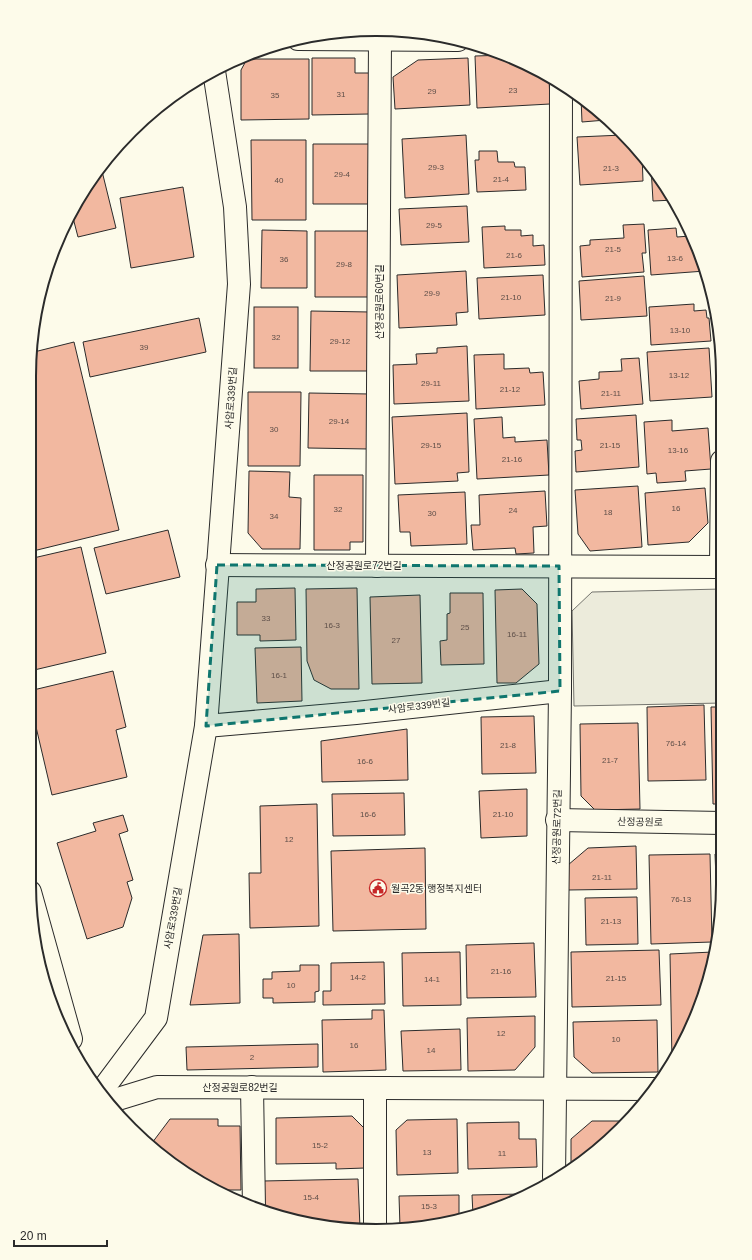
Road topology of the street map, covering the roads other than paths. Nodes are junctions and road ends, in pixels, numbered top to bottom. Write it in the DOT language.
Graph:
graph roads {
  1 [pos="332,39"];
  2 [pos="380,39"];
  3 [pos="423,40"];
  4 [pos="215,77"];
  5 [pos="561,91"];
  6 [pos="217,565"];
  7 [pos="377,566"];
  8 [pos="559,566"];
  9 [pos="716,567"];
  10 [pos="560,691"];
  11 [pos="206,726"];
  12 [pos="557,820"];
  13 [pos="716,823"];
  14 [pos="39,923"];
  15 [pos="67,1024"];
  16 [pos="252,1087"];
  17 [pos="104,1088"];
  18 [pos="375,1088"];
  19 [pos="555,1088"];
  20 [pos="648,1088"];
  21 [pos="114,1100"];
  22 [pos="554,1173"];
  23 [pos="254,1201"];
  24 [pos="376,1224"];
  1 -- 2 [label="street"];
  2 -- 3 [label="street"];
  2 -- 7 [label="street, 산정공원로60번길"];
  4 -- 6 [label="street, 사암로339번길"];
  5 -- 8 [label="street"];
  6 -- 7 [label="street, 산정공원로72번길"];
  6 -- 11 [label="street, 사암로339번길"];
  7 -- 8 [label="street, 산정공원로72번길"];
  8 -- 9 [label="street, 산정공원로72번길"];
  8 -- 10 [label="street, 산정공원로72번길"];
  10 -- 11 [label="street, 사암로339번길"];
  10 -- 12 [label="street, 산정공원로72번길"];
  11 -- 17 [label="street, 사암로339번길"];
  12 -- 13 [label="street, 산정공원로"];
  12 -- 19 [label="street, 산정공원로72번길"];
  14 -- 15 [label="street"];
  16 -- 18 [label="street, 산정공원로82번길"];
  16 -- 21 [label="street, 산정공원로82번길"];
  16 -- 23 [label="street"];
  18 -- 19 [label="street, 산정공원로82번길"];
  18 -- 24 [label="street"];
  19 -- 20 [label="street, 산정공원로82번길"];
  19 -- 22 [label="street"];
}
